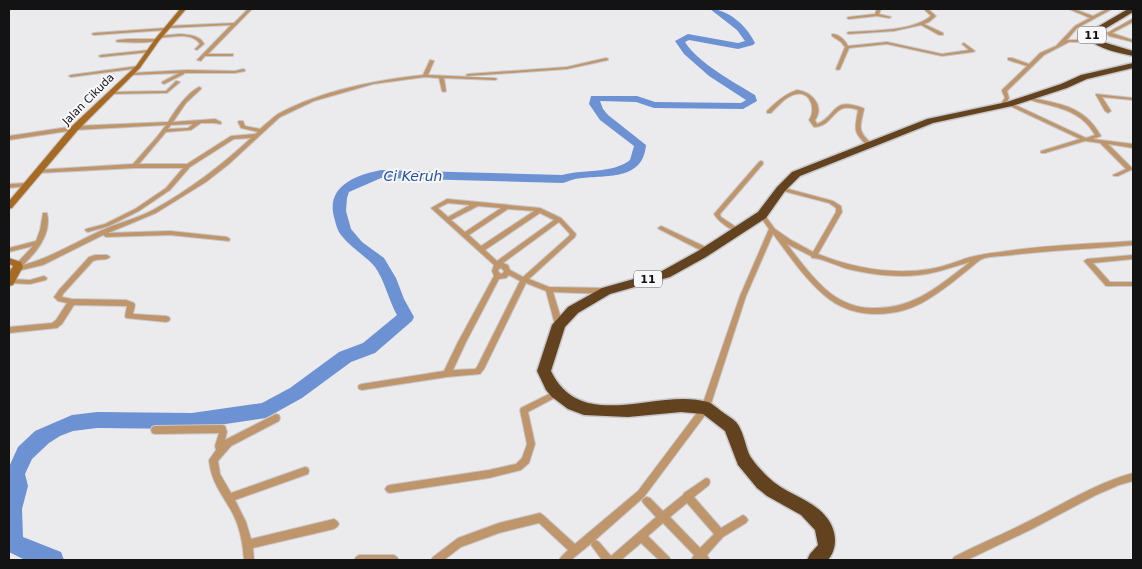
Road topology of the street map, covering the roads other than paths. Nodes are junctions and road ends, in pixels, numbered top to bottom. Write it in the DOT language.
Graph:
graph roads {
  1 [pos="183,9"];
  2 [pos="250,9"];
  3 [pos="879,9"];
  4 [pos="926,9"];
  5 [pos="1071,9"];
  6 [pos="1110,9"];
  7 [pos="1133,9"];
  8 [pos="1124,14"];
  9 [pos="878,15"];
  10 [pos="889,17"];
  11 [pos="1092,17"];
  12 [pos="849,18"];
  13 [pos="1133,18"];
  14 [pos="236,24"];
  15 [pos="922,24"];
  16 [pos="167,28"];
  17 [pos="874,31"];
  18 [pos="849,32"];
  19 [pos="94,34"];
  20 [pos="941,34"];
  21 [pos="834,36"];
  22 [pos="158,38"];
  23 [pos="118,41"];
  24 [pos="1078,41"];
  25 [pos="1133,41"];
  26 [pos="888,43"];
  27 [pos="964,44"];
  28 [pos="847,47"];
  29 [pos="1058,47"];
  30 [pos="197,49"];
  31 [pos="149,51"];
  32 [pos="1132,51"];
  33 [pos="204,55"];
  34 [pos="231,55"];
  35 [pos="101,56"];
  36 [pos="606,59"];
  37 [pos="1010,59"];
  38 [pos="199,60"];
  39 [pos="432,61"];
  40 [pos="1030,66"];
  41 [pos="1133,66"];
  42 [pos="138,68"];
  43 [pos="838,69"];
  44 [pos="243,70"];
  45 [pos="187,71"];
  46 [pos="131,74"];
  47 [pos="71,76"];
  48 [pos="425,76"];
  49 [pos="441,77"];
  50 [pos="459,78"];
  51 [pos="495,79"];
  52 [pos="178,82"];
  53 [pos="164,83"];
  54 [pos="199,88"];
  55 [pos="444,90"];
  56 [pos="111,93"];
  57 [pos="1028,98"];
  58 [pos="1133,99"];
  59 [pos="1008,105"];
  60 [pos="1108,111"];
  61 [pos="769,112"];
  62 [pos="199,122"];
  63 [pos="241,122"];
  64 [pos="219,123"];
  65 [pos="168,124"];
  66 [pos="76,128"];
  67 [pos="165,131"];
  68 [pos="261,131"];
  69 [pos="256,136"];
  70 [pos="9,138"];
  71 [pos="1086,140"];
  72 [pos="1102,142"];
  73 [pos="870,145"];
  74 [pos="1133,146"];
  75 [pos="1043,152"];
  76 [pos="761,163"];
  77 [pos="135,166"];
  78 [pos="188,166"];
  79 [pos="1132,170"];
  80 [pos="38,171"];
  81 [pos="1116,175"];
  82 [pos="26,185"];
  83 [pos="9,186"];
  84 [pos="781,189"];
  85 [pos="477,204"];
  86 [pos="9,206"];
  87 [pos="507,207"];
  88 [pos="540,210"];
  89 [pos="45,214"];
  90 [pos="762,214"];
  91 [pos="559,219"];
  92 [pos="447,220"];
  93 [pos="661,228"];
  94 [pos="772,229"];
  95 [pos="88,230"];
  96 [pos="739,231"];
  97 [pos="100,235"];
  98 [pos="465,235"];
  99 [pos="227,239"];
  100 [pos="35,243"];
  101 [pos="1133,243"];
  102 [pos="9,250"];
  103 [pos="480,250"];
  104 [pos="708,251"];
  105 [pos="814,256"];
  106 [pos="981,257"];
  107 [pos="107,258"];
  108 [pos="1132,259"];
  109 [pos="498,265"];
  110 [pos="12,271"];
  111 [pos="508,272"];
  112 [pos="498,275"];
  113 [pos="44,278"];
  114 [pos="524,280"];
  115 [pos="1133,284"];
  116 [pos="549,289"];
  117 [pos="606,291"];
  118 [pos="72,302"];
  119 [pos="166,319"];
  120 [pos="559,325"];
  121 [pos="9,330"];
  122 [pos="447,374"];
  123 [pos="362,388"];
  124 [pos="557,394"];
  125 [pos="706,408"];
  126 [pos="276,418"];
  127 [pos="154,430"];
  128 [pos="220,450"];
  129 [pos="305,471"];
  130 [pos="1133,477"];
  131 [pos="706,482"];
  132 [pos="390,489"];
  133 [pos="687,496"];
  134 [pos="228,498"];
  135 [pos="647,501"];
  136 [pos="662,516"];
  137 [pos="742,520"];
  138 [pos="334,524"];
  139 [pos="720,534"];
  140 [pos="642,536"];
  141 [pos="248,544"];
  142 [pos="596,545"];
  143 [pos="575,550"];
  144 [pos="701,559"];
  145 [pos="249,560"];
  146 [pos="359,560"];
  147 [pos="394,560"];
  148 [pos="436,560"];
  149 [pos="564,560"];
  150 [pos="608,560"];
  151 [pos="614,560"];
  152 [pos="666,560"];
  153 [pos="816,560"];
  154 [pos="957,560"];
  1 -- 16 [label="street, Jalan Cikuda"];
  2 -- 14 [label="street"];
  3 -- 9 [label="street"];
  4 -- 15 [label="street"];
  5 -- 11 [label="street"];
  6 -- 11 [label="street"];
  7 -- 8 [label="highway, 11"];
  8 -- 13 [label="street"];
  8 -- 32 [label="highway, 11"];
  9 -- 10 [label="street"];
  9 -- 12 [label="street"];
  11 -- 29 [label="street"];
  13 -- 25 [label="street"];
  14 -- 16 [label="street"];
  14 -- 33 [label="street"];
  15 -- 17 [label="street"];
  15 -- 20 [label="street"];
  16 -- 19 [label="street"];
  16 -- 22 [label="street, Jalan Cikuda"];
  17 -- 18 [label="street"];
  17 -- 26 [label="street"];
  21 -- 28 [label="street"];
  22 -- 23 [label="street"];
  22 -- 30 [label="street"];
  22 -- 31 [label="street, Jalan Cikuda"];
  24 -- 29 [label="street"];
  26 -- 27 [label="street"];
  26 -- 28 [label="street"];
  28 -- 43 [label="street"];
  29 -- 40 [label="street"];
  31 -- 35 [label="street"];
  31 -- 42 [label="street, Jalan Cikuda"];
  33 -- 34 [label="street"];
  33 -- 38 [label="street"];
  36 -- 50 [label="street"];
  37 -- 40 [label="street"];
  39 -- 48 [label="street"];
  40 -- 59 [label="street"];
  41 -- 57 [label="highway, 11"];
  42 -- 46 [label="street, Jalan Cikuda"];
  42 -- 47 [label="street"];
  44 -- 45 [label="street"];
  45 -- 46 [label="street"];
  45 -- 53 [label="street"];
  46 -- 56 [label="street, Jalan Cikuda"];
  48 -- 49 [label="street"];
  48 -- 68 [label="street"];
  49 -- 50 [label="street"];
  49 -- 55 [label="street"];
  50 -- 51 [label="street"];
  52 -- 56 [label="street"];
  54 -- 65 [label="street"];
  56 -- 66 [label="street, Jalan Cikuda"];
  57 -- 59 [label="highway, 11"];
  57 -- 71 [label="street"];
  58 -- 60 [label="street"];
  59 -- 71 [label="street"];
  59 -- 73 [label="highway, 11"];
  61 -- 73 [label="street"];
  62 -- 64 [label="street"];
  62 -- 65 [label="street"];
  62 -- 67 [label="street"];
  63 -- 68 [label="street"];
  65 -- 66 [label="street"];
  65 -- 67 [label="street"];
  66 -- 70 [label="street"];
  66 -- 80 [label="street, Jalan Cikuda"];
  67 -- 77 [label="street"];
  68 -- 69 [label="street"];
  69 -- 78 [label="street"];
  69 -- 97 [label="street"];
  71 -- 72 [label="street"];
  71 -- 75 [label="street"];
  72 -- 74 [label="street"];
  72 -- 79 [label="street"];
  73 -- 84 [label="highway, 11"];
  76 -- 96 [label="street"];
  77 -- 78 [label="street"];
  77 -- 80 [label="street"];
  78 -- 95 [label="street"];
  79 -- 81 [label="street"];
  80 -- 82 [label="street, Jalan Cikuda"];
  82 -- 83 [label="street"];
  82 -- 86 [label="street, Jalan Cikuda"];
  84 -- 90 [label="highway, 11"];
  84 -- 105 [label="street"];
  85 -- 87 [label="street"];
  85 -- 92 [label="street"];
  85 -- 92 [label="street"];
  87 -- 88 [label="street"];
  87 -- 98 [label="street"];
  88 -- 91 [label="street"];
  88 -- 103 [label="street"];
  89 -- 110 [label="street"];
  90 -- 94 [label="street"];
  90 -- 96 [label="highway, 11"];
  91 -- 109 [label="street"];
  91 -- 114 [label="street"];
  92 -- 98 [label="street"];
  93 -- 104 [label="street"];
  94 -- 105 [label="street"];
  94 -- 106 [label="street"];
  94 -- 125 [label="street"];
  96 -- 104 [label="highway, 11"];
  97 -- 99 [label="street"];
  97 -- 110 [label="street"];
  98 -- 103 [label="street"];
  100 -- 102 [label="street"];
  101 -- 106 [label="street"];
  103 -- 109 [label="street"];
  104 -- 117 [label="highway, 11"];
  105 -- 106 [label="street"];
  107 -- 118 [label="street"];
  108 -- 115 [label="street"];
  109 -- 111 [label="street"];
  109 -- 112 [label="street"];
  110 -- 113 [label="street"];
  111 -- 112 [label="street"];
  111 -- 114 [label="street"];
  112 -- 122 [label="street"];
  114 -- 116 [label="street"];
  114 -- 122 [label="street"];
  116 -- 117 [label="street"];
  116 -- 120 [label="street"];
  117 -- 120 [label="highway, 11"];
  118 -- 119 [label="street"];
  118 -- 121 [label="street"];
  120 -- 124 [label="highway, 11"];
  122 -- 123 [label="street"];
  124 -- 125 [label="highway"];
  124 -- 132 [label="street"];
  125 -- 143 [label="street"];
  125 -- 153 [label="highway"];
  126 -- 128 [label="street"];
  127 -- 128 [label="street"];
  128 -- 134 [label="street"];
  129 -- 134 [label="street"];
  130 -- 154 [label="street"];
  131 -- 133 [label="street"];
  133 -- 136 [label="street"];
  133 -- 139 [label="street"];
  134 -- 141 [label="street"];
  135 -- 136 [label="street"];
  136 -- 140 [label="street"];
  136 -- 144 [label="street"];
  137 -- 139 [label="street"];
  138 -- 141 [label="street"];
  139 -- 144 [label="street"];
  140 -- 151 [label="street"];
  140 -- 152 [label="street"];
  141 -- 145 [label="street"];
  142 -- 150 [label="street"];
  143 -- 148 [label="street"];
  143 -- 149 [label="street"];
  146 -- 147 [label="street"];
}
